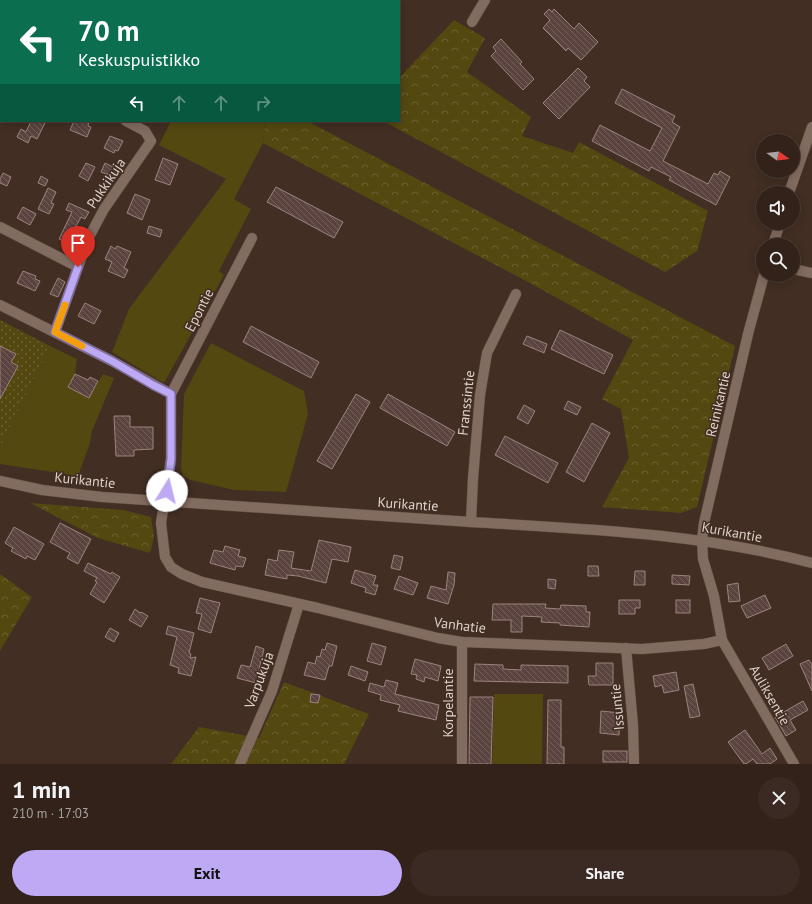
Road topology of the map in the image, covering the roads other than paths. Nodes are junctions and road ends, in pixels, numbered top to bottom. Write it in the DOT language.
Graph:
graph roads {
  1 [pos="485,0"];
  2 [pos="472,22"];
  3 [pos="128,122"];
  4 [pos="812,127"];
  5 [pos="791,186"];
  6 [pos="0,227"];
  7 [pos="252,238"];
  8 [pos="78,267"];
  9 [pos="800,270"];
  10 [pos="812,273"];
  11 [pos="762,282"];
  12 [pos="516,294"];
  13 [pos="0,305"];
  14 [pos="55,332"];
  15 [pos="171,394"];
  16 [pos="0,481"];
  17 [pos="165,501"];
  18 [pos="471,522"];
  19 [pos="702,540"];
  20 [pos="812,563"];
  21 [pos="299,604"];
  22 [pos="722,640"];
  23 [pos="462,642"];
  24 [pos="626,648"];
  25 [pos="240,764"];
  26 [pos="462,764"];
  27 [pos="634,764"];
  28 [pos="794,764"];
  1 -- 2 [label="street"];
  3 -- 8 [label="street, Pukkikuja"];
  4 -- 5 [label="street"];
  6 -- 8 [label="street"];
  7 -- 15 [label="street, Epontie"];
  8 -- 14 [label="street, Pukkikuja"];
  9 -- 10 [label="street"];
  11 -- 19 [label="street, Reinikantie"];
  12 -- 18 [label="street, Franssintie"];
  13 -- 14 [label="street"];
  14 -- 15 [label="street"];
  15 -- 17 [label="street, Vanhatie"];
  16 -- 17 [label="street, Kurikantie"];
  17 -- 18 [label="street, Kurikantie"];
  17 -- 21 [label="street, Vanhatie"];
  18 -- 19 [label="street, Kurikantie"];
  19 -- 20 [label="street, Kurikantie"];
  19 -- 22 [label="street"];
  21 -- 23 [label="street, Vanhatie"];
  21 -- 25 [label="street, Varpukuja"];
  22 -- 24 [label="street, Vanhatie"];
  22 -- 28 [label="street, Auliksentie"];
  23 -- 24 [label="street, Vanhatie"];
  23 -- 26 [label="street, Korpelantie"];
  24 -- 27 [label="street, Issuntie"];
}
